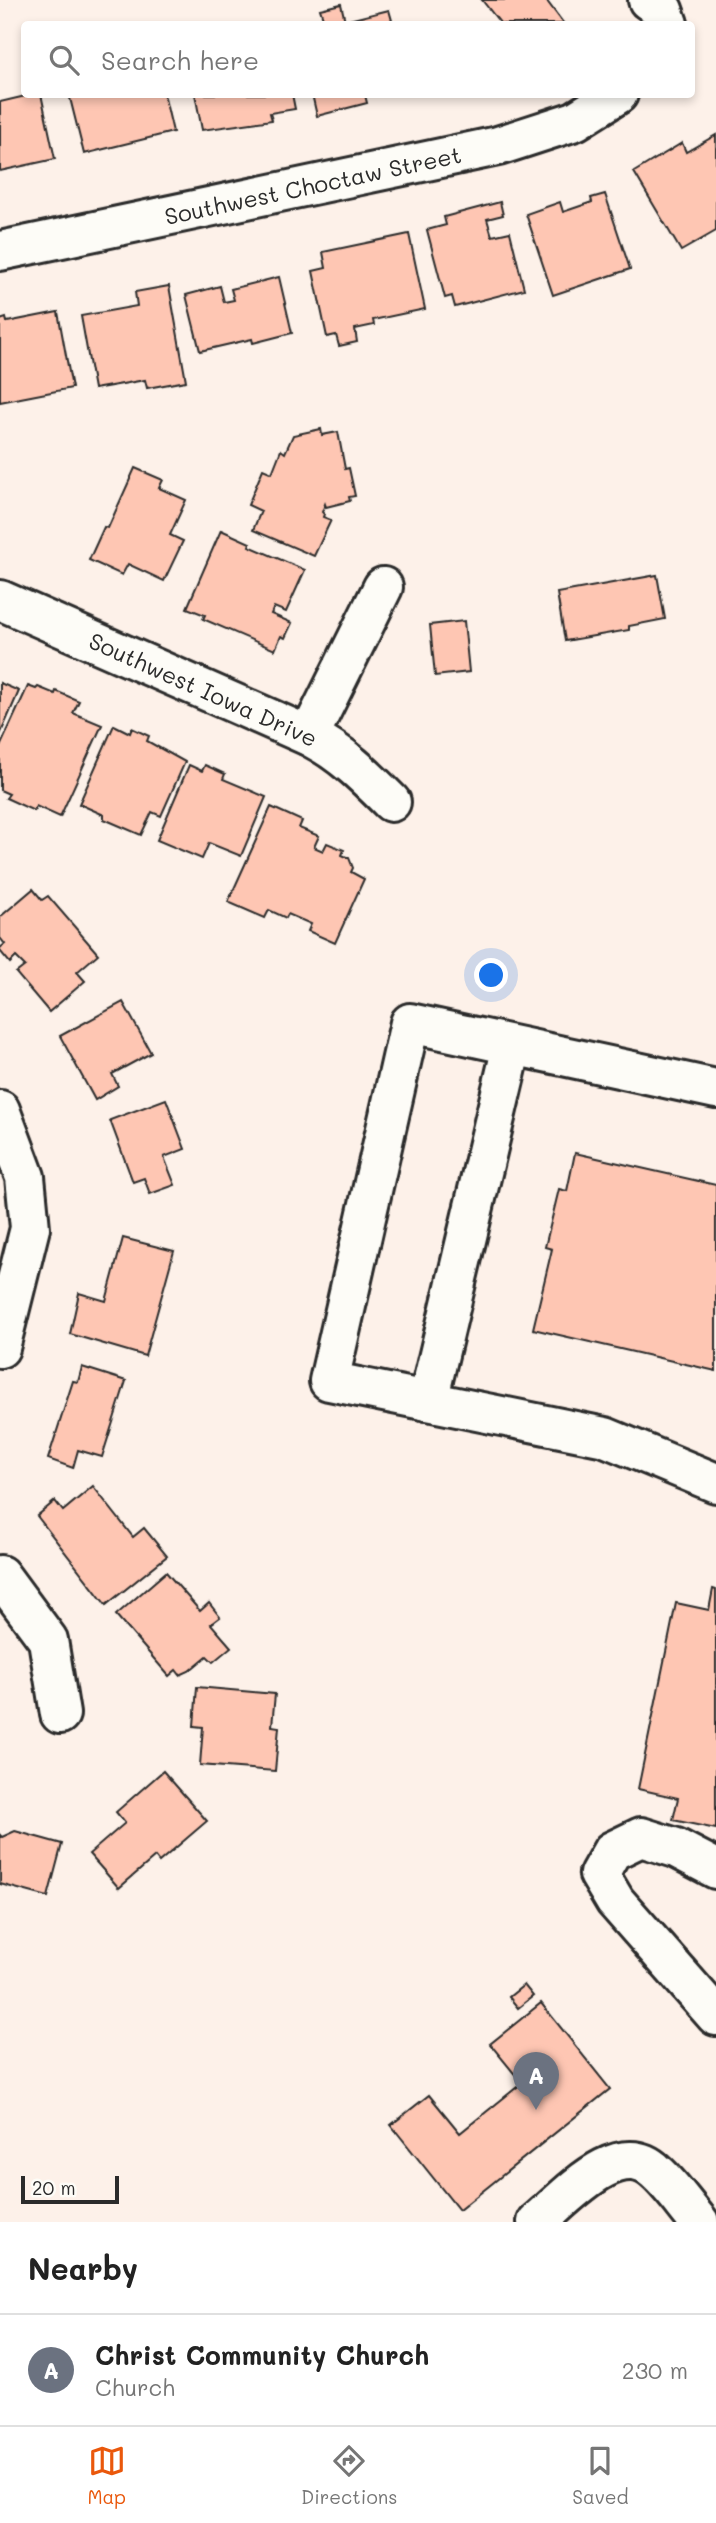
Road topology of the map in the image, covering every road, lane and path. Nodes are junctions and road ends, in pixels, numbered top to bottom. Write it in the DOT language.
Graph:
graph roads {
  1 [pos="648,0"];
  2 [pos="667,21"];
  3 [pos="612,98"];
  4 [pos="0,251"];
  5 [pos="383,587"];
  6 [pos="0,600"];
  7 [pos="310,736"];
  8 [pos="391,802"];
  9 [pos="512,1046"];
  10 [pos="716,1089"];
  11 [pos="0,1110"];
  12 [pos="2,1333"];
  13 [pos="428,1401"];
  14 [pos="716,1483"];
  15 [pos="0,1576"];
  16 [pos="60,1714"];
  17 [pos="716,1869"];
  18 [pos="716,2016"];
  19 [pos="537,2222"];
  20 [pos="699,2222"];
  1 -- 2 [label="street"];
  3 -- 4 [label="street, Southwest Choctaw Street"];
  5 -- 7 [label="street"];
  6 -- 7 [label="street, Southwest Iowa Drive"];
  7 -- 8 [label="street, Southwest Iowa Drive"];
  9 -- 10 [label="street"];
  9 -- 13 [label="street"];
  9 -- 13 [label="street"];
  11 -- 12 [label="street"];
  13 -- 14 [label="street"];
  15 -- 16 [label="street"];
  17 -- 18 [label="street"];
  19 -- 20 [label="street"];
}
